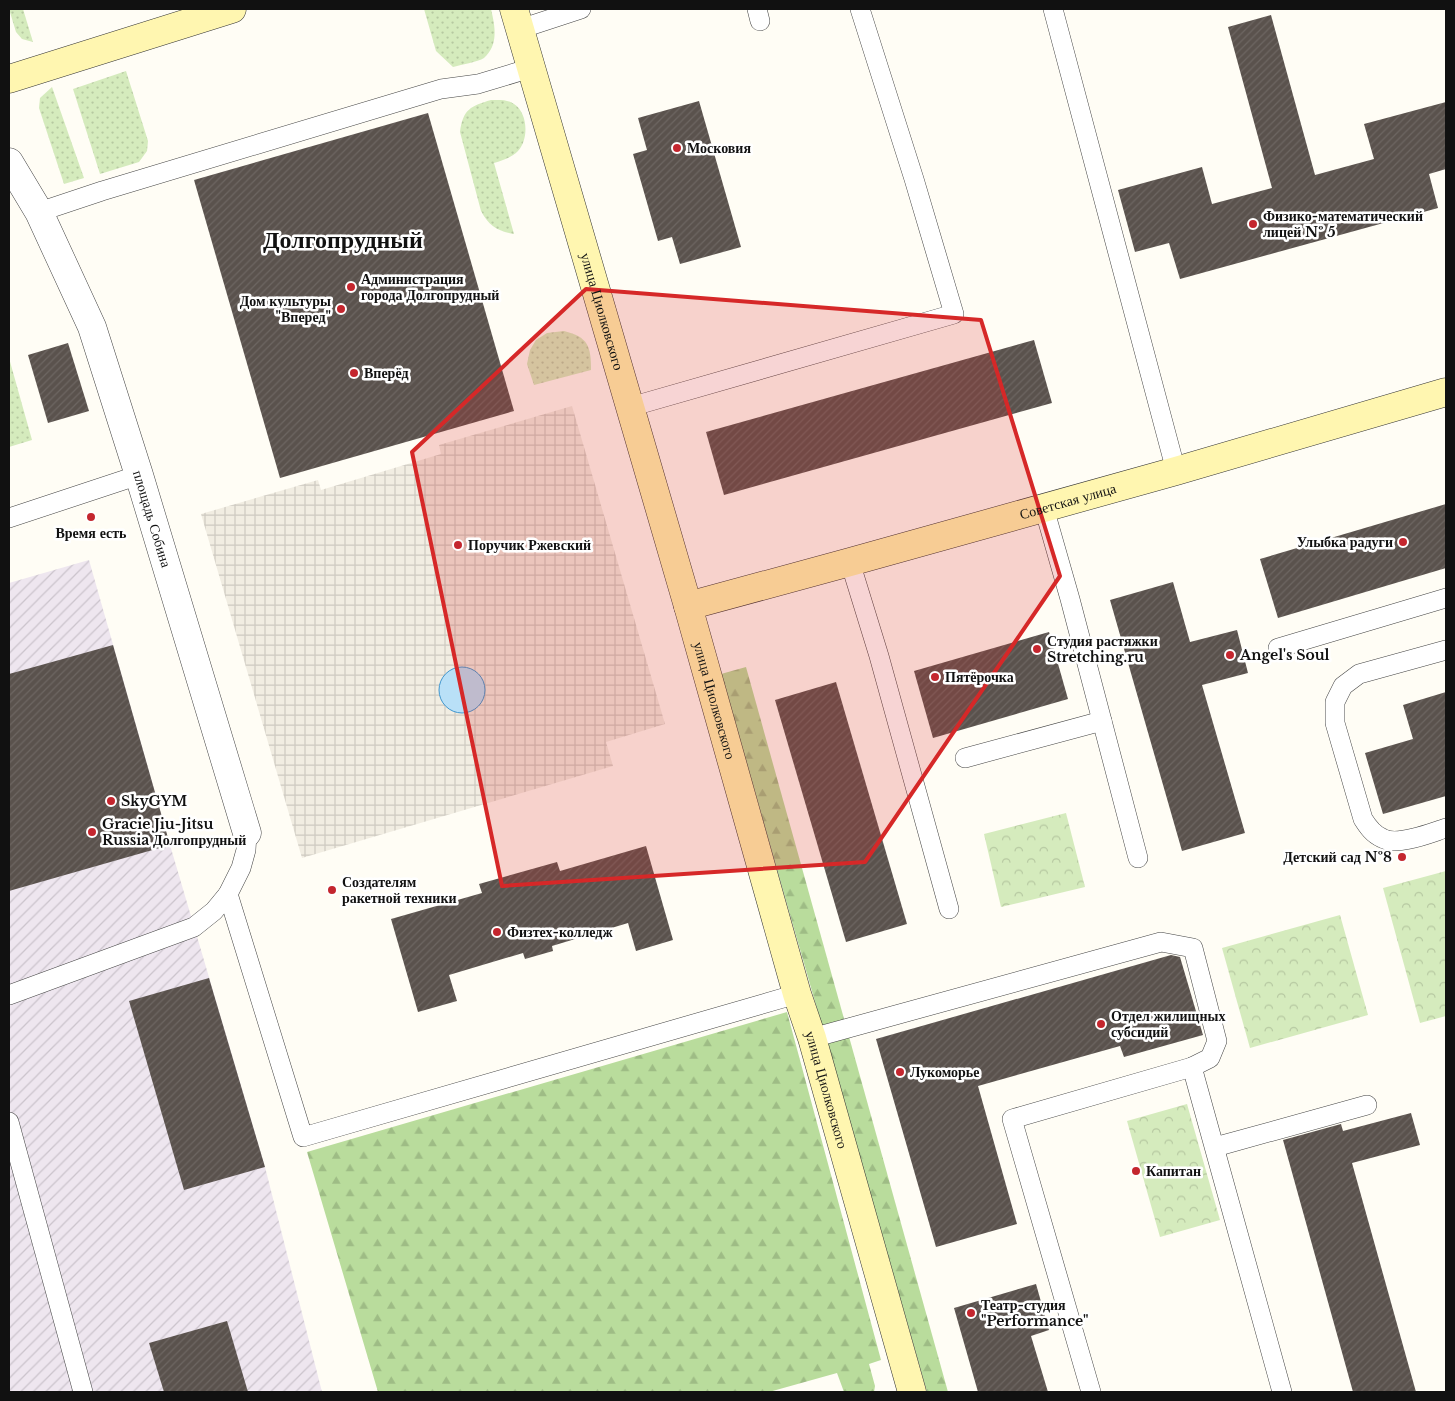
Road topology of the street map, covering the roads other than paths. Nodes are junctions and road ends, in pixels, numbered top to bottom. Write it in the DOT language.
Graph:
graph roads {
  1 [pos="232,9"];
  2 [pos="581,9"];
  3 [pos="860,9"];
  4 [pos="1053,9"];
  5 [pos="517,19"];
  6 [pos="532,68"];
  7 [pos="9,79"];
  8 [pos="9,162"];
  9 [pos="39,212"];
  10 [pos="1446,392"];
  11 [pos="630,408"];
  12 [pos="1176,471"];
  13 [pos="139,476"];
  14 [pos="1044,508"];
  15 [pos="9,518"];
  16 [pos="850,562"];
  17 [pos="1446,598"];
  18 [pos="688,606"];
  19 [pos="1278,648"];
  20 [pos="1446,650"];
  21 [pos="1102,720"];
  22 [pos="965,758"];
  23 [pos="1446,828"];
  24 [pos="247,833"];
  25 [pos="1138,858"];
  26 [pos="228,894"];
  27 [pos="950,909"];
  28 [pos="797,994"];
  29 [pos="9,995"];
  30 [pos="812,1038"];
  31 [pos="1192,1067"];
  32 [pos="1368,1105"];
  33 [pos="9,1122"];
  34 [pos="1215,1147"];
  35 [pos="83,1392"];
  36 [pos="912,1392"];
  37 [pos="1091,1392"];
  38 [pos="1282,1392"];
  1 -- 7 [label="street"];
  2 -- 5 [label="lane"];
  3 -- 11 [label="lane"];
  4 -- 12 [label="lane"];
  5 -- 6 [label="street, улица Циолковского"];
  6 -- 9 [label="lane"];
  6 -- 11 [label="street, улица Циолковского"];
  8 -- 9 [label="street, площадь Собина"];
  9 -- 13 [label="street, площадь Собина"];
  10 -- 12 [label="street, Советская улица"];
  11 -- 18 [label="street, улица Циолковского"];
  12 -- 14 [label="street, Советская улица"];
  13 -- 15 [label="lane"];
  13 -- 24 [label="street, площадь Собина"];
  14 -- 16 [label="street, Советская улица"];
  14 -- 21 [label="lane"];
  16 -- 18 [label="street, Советская улица"];
  16 -- 27 [label="lane"];
  17 -- 19 [label="lane"];
  18 -- 28 [label="street, улица Циолковского"];
  20 -- 23 [label="lane"];
  21 -- 22 [label="lane"];
  21 -- 25 [label="lane"];
  24 -- 26 [label="lane"];
  26 -- 28 [label="lane"];
  26 -- 29 [label="lane"];
  28 -- 30 [label="street, улица Циолковского"];
  30 -- 31 [label="lane"];
  30 -- 36 [label="street, улица Циолковского"];
  31 -- 34 [label="lane"];
  31 -- 37 [label="lane"];
  32 -- 34 [label="lane"];
  33 -- 35 [label="lane"];
  34 -- 38 [label="lane"];
}
